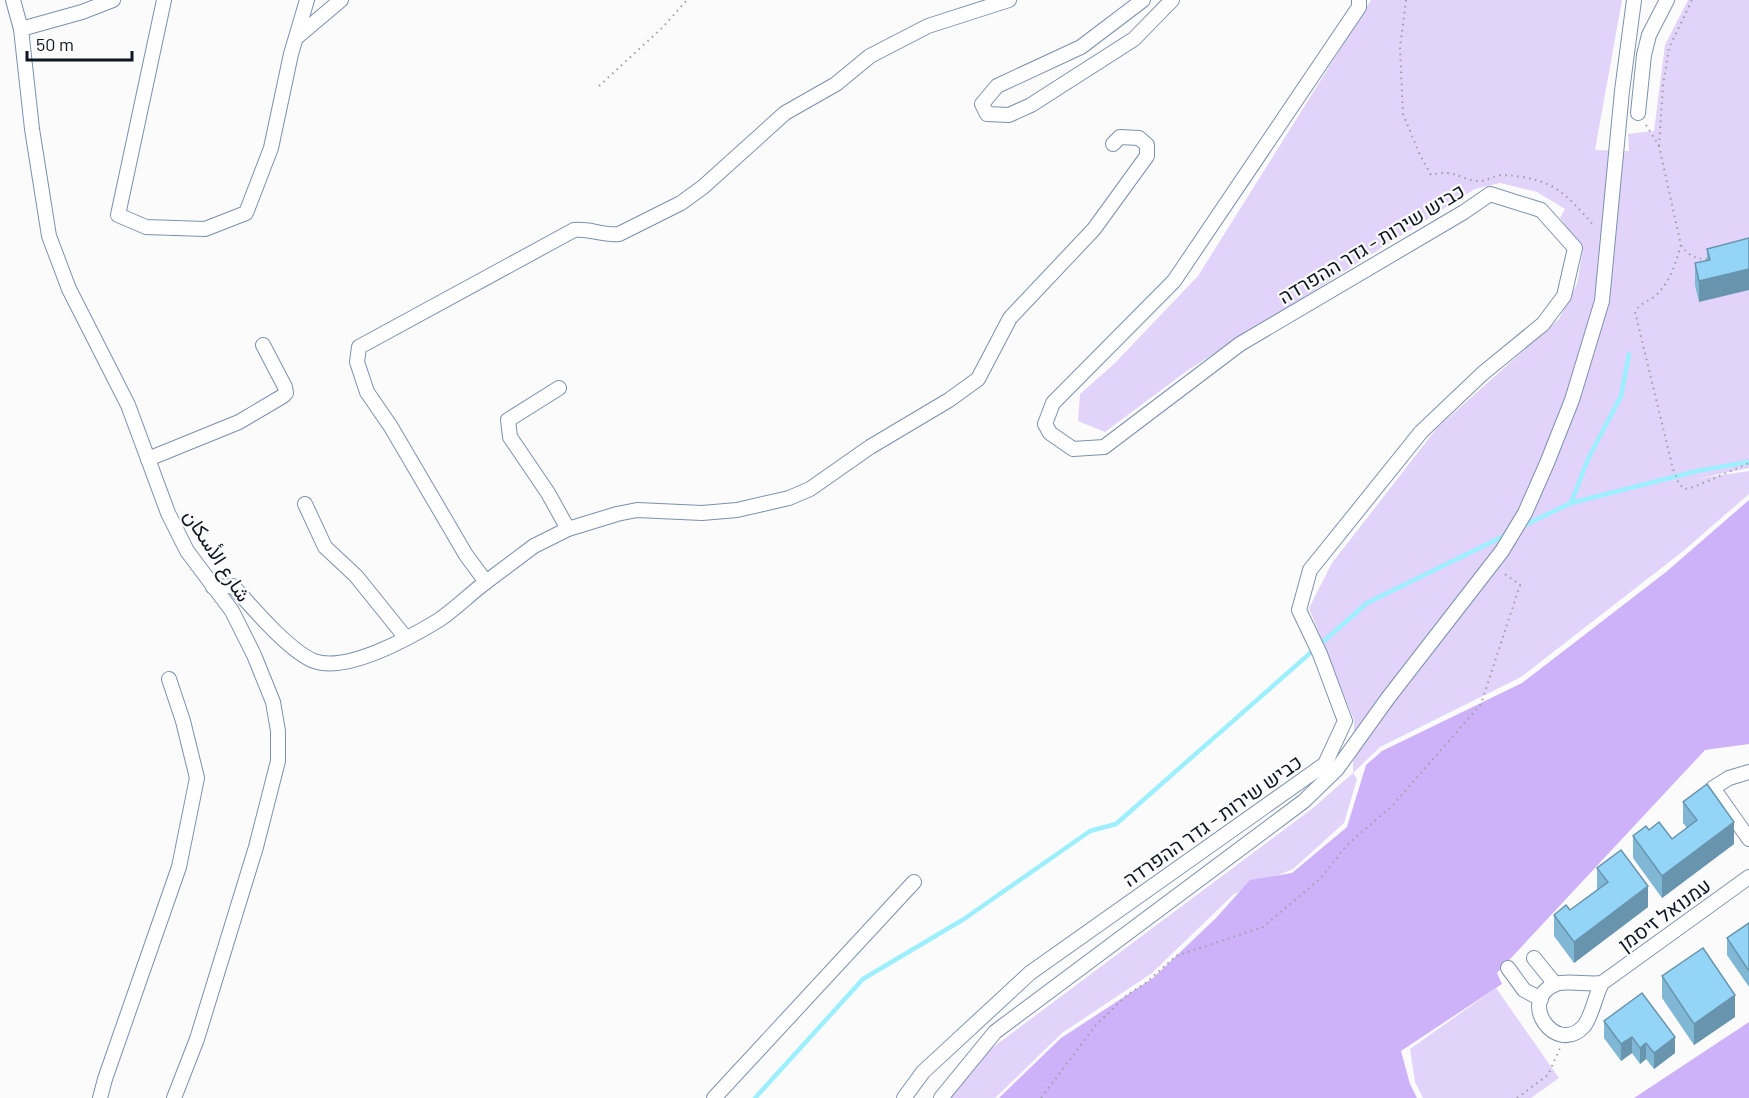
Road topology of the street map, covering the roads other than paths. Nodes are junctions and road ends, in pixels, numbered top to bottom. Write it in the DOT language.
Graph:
graph roads {
  1 [pos="13,0"];
  2 [pos="113,0"];
  3 [pos="164,0"];
  4 [pos="307,0"];
  5 [pos="341,0"];
  6 [pos="1009,0"];
  7 [pos="1143,0"];
  8 [pos="1172,0"];
  9 [pos="1359,0"];
  10 [pos="1634,0"];
  11 [pos="1667,0"];
  12 [pos="1630,28"];
  13 [pos="21,29"];
  14 [pos="1652,30"];
  15 [pos="296,38"];
  16 [pos="1638,113"];
  17 [pos="1113,144"];
  18 [pos="263,345"];
  19 [pos="558,388"];
  20 [pos="148,459"];
  21 [pos="305,504"];
  22 [pos="568,529"];
  23 [pos="486,582"];
  24 [pos="213,587"];
  25 [pos="406,638"];
  26 [pos="169,680"];
  27 [pos="1749,772"];
  28 [pos="1749,839"];
  29 [pos="1749,877"];
  30 [pos="914,882"];
  31 [pos="1534,958"];
  32 [pos="1508,968"];
  33 [pos="1602,983"];
  34 [pos="1555,984"];
  35 [pos="1541,999"];
  36 [pos="100,1098"];
  37 [pos="174,1098"];
  38 [pos="714,1098"];
  39 [pos="904,1098"];
  40 [pos="941,1098"];
  1 -- 13 [label="street, شارع الأسكان"];
  2 -- 13 [label="street"];
  3 -- 15 [label="street"];
  4 -- 15 [label="street"];
  5 -- 15 [label="street"];
  6 -- 23 [label="street"];
  7 -- 8 [label="street"];
  9 -- 39 [label="street, כביש שירות - גדר ההפרדה"];
  10 -- 12 [label="street"];
  11 -- 14 [label="street"];
  12 -- 14 [label="street"];
  12 -- 40 [label="street"];
  13 -- 20 [label="street, شارع الأسكان"];
  14 -- 16 [label="street"];
  17 -- 22 [label="street"];
  18 -- 20 [label="street"];
  19 -- 22 [label="street"];
  20 -- 24 [label="street, شارع الأسكان"];
  21 -- 25 [label="street"];
  22 -- 23 [label="street"];
  23 -- 25 [label="street"];
  24 -- 25 [label="street"];
  24 -- 37 [label="street, شارع الأسكان"];
  26 -- 36 [label="street"];
  27 -- 28 [label="street"];
  29 -- 33 [label="street, עמנואל זיסמן"];
  30 -- 38 [label="street"];
  31 -- 34 [label="street"];
  32 -- 35 [label="street"];
  33 -- 34 [label="street"];
  33 -- 35 [label="street"];
  34 -- 35 [label="street"];
}
